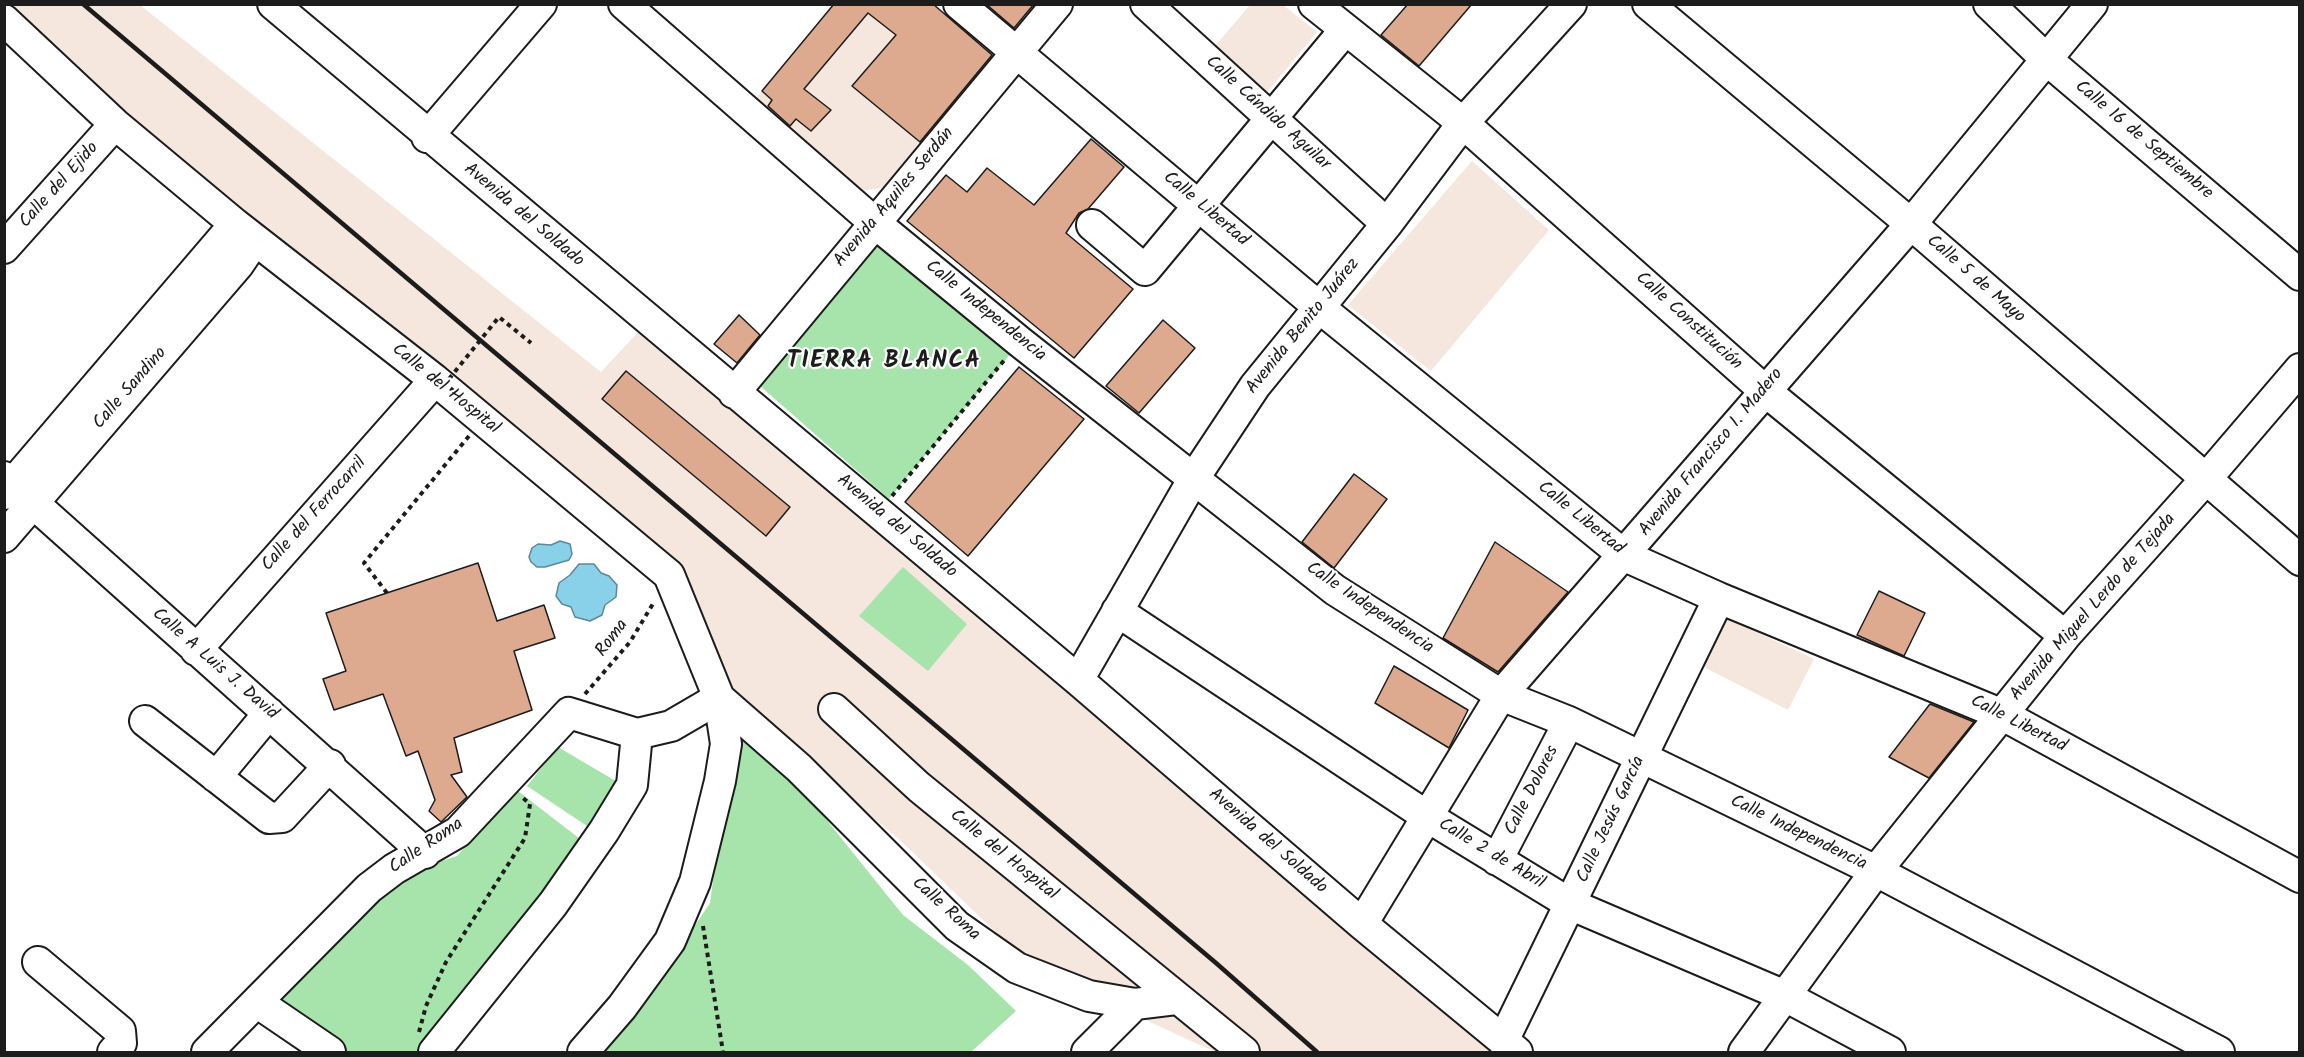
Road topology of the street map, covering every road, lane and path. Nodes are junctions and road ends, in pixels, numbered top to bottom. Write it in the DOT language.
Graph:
graph roads {
  1 [pos="273,4"];
  2 [pos="541,4"];
  3 [pos="624,4"];
  4 [pos="959,4"];
  5 [pos="1057,4"];
  6 [pos="1146,4"];
  7 [pos="1314,4"];
  8 [pos="1571,4"];
  9 [pos="1648,4"];
  10 [pos="1989,4"];
  11 [pos="2092,4"];
  12 [pos="4,20"];
  13 [pos="1345,30"];
  14 [pos="1017,51"];
  15 [pos="2046,59"];
  16 [pos="1272,119"];
  17 [pos="1463,123"];
  18 [pos="115,124"];
  19 [pos="427,136"];
  20 [pos="1200,206"];
  21 [pos="875,223"];
  22 [pos="1387,224"];
  23 [pos="1911,224"];
  24 [pos="1092,225"];
  25 [pos="245,232"];
  26 [pos="4,248"];
  27 [pos="2300,275"];
  28 [pos="1320,308"];
  29 [pos="1020,342"];
  30 [pos="531,343"];
  31 [pos="2300,369"];
  32 [pos="435,380"];
  33 [pos="1764,390"];
  34 [pos="734,393"];
  35 [pos="479,414"];
  36 [pos="1194,478"];
  37 [pos="2205,480"];
  38 [pos="14,489"];
  39 [pos="878,513"];
  40 [pos="4,537"];
  41 [pos="1625,556"];
  42 [pos="2300,560"];
  43 [pos="669,575"];
  44 [pos="387,593"];
  45 [pos="1719,598"];
  46 [pos="1117,611"];
  47 [pos="2065,636"];
  48 [pos="195,650"];
  49 [pos="1078,680"];
  50 [pos="1501,695"];
  51 [pos="719,698"];
  52 [pos="834,709"];
  53 [pos="269,713"];
  54 [pos="569,713"];
  55 [pos="2003,715"];
  56 [pos="145,721"];
  57 [pos="1569,722"];
  58 [pos="637,734"];
  59 [pos="1641,758"];
  60 [pos="330,765"];
  61 [pos="216,777"];
  62 [pos="506,783"];
  63 [pos="1428,817"];
  64 [pos="424,853"];
  65 [pos="1497,860"];
  66 [pos="1876,871"];
  67 [pos="2300,878"];
  68 [pos="695,882"];
  69 [pos="1572,904"];
  70 [pos="1362,924"];
  71 [pos="38,962"];
  72 [pos="1785,996"];
  73 [pos="1176,999"];
  74 [pos="258,1003"];
  75 [pos="1135,1004"];
  76 [pos="118,1044"];
  77 [pos="426,1045"];
  78 [pos="1510,1047"];
  79 [pos="207,1053"];
  80 [pos="330,1053"];
  81 [pos="583,1053"];
  82 [pos="723,1053"];
  83 [pos="1087,1053"];
  84 [pos="1244,1053"];
  85 [pos="1744,1053"];
  86 [pos="1890,1053"];
  87 [pos="2219,1053"];
  1 -- 19 [label="street, Avenida del Soldado"];
  2 -- 19 [label="street"];
  3 -- 21 [label="street, Calle Independencia"];
  4 -- 14 [label="street, Calle Libertad"];
  5 -- 14 [label="street, Avenida Aquiles Serdán"];
  6 -- 16 [label="street, Calle Cándido Aguilar"];
  7 -- 13 [label="street, Calle Constitución"];
  8 -- 17 [label="street, Avenida Benito Juárez"];
  9 -- 23 [label="street, Calle 5 de Mayo"];
  10 -- 15 [label="street, Calle 16 de Septiembre"];
  11 -- 15 [label="street, Avenida Francisco I. Madero"];
  12 -- 18 [label="street, Calle del Hospital"];
  13 -- 16 [label="street"];
  13 -- 17 [label="street, Calle Constitución"];
  14 -- 20 [label="street, Calle Libertad"];
  14 -- 21 [label="street, Avenida Aquiles Serdán"];
  15 -- 23 [label="street, Avenida Francisco I. Madero"];
  15 -- 27 [label="street, Calle 16 de Septiembre"];
  16 -- 20 [label="street"];
  16 -- 22 [label="street, Calle Cándido Aguilar"];
  17 -- 22 [label="street, Avenida Benito Juárez"];
  17 -- 33 [label="street, Calle Constitución"];
  18 -- 25 [label="street, Calle del Hospital"];
  18 -- 26 [label="street, Calle del Ejido"];
  19 -- 34 [label="street, Avenida del Soldado"];
  20 -- 24 [label="street"];
  20 -- 28 [label="street, Calle Libertad"];
  21 -- 29 [label="street, Calle Independencia"];
  21 -- 34 [label="street, Avenida Aquiles Serdán"];
  22 -- 28 [label="street, Avenida Benito Juárez"];
  23 -- 33 [label="street, Avenida Francisco I. Madero"];
  23 -- 37 [label="street, Calle 5 de Mayo"];
  25 -- 32 [label="street, Calle del Hospital"];
  25 -- 38 [label="street, Calle Sandino"];
  28 -- 36 [label="street, Avenida Benito Juárez"];
  28 -- 41 [label="street, Calle Libertad"];
  29 -- 36 [label="street, Calle Independencia"];
  29 -- 39 [label="path"];
  30 -- 35 [label="path, bridge"];
  31 -- 37 [label="street, Avenida Miguel Lerdo de Tejada"];
  32 -- 35 [label="street, Calle del Hospital"];
  32 -- 48 [label="street, Calle del Ferrocarril"];
  33 -- 41 [label="street, Avenida Francisco I. Madero"];
  33 -- 47 [label="street, Calle Constitución"];
  34 -- 39 [label="street, Avenida del Soldado"];
  35 -- 43 [label="street, Calle del Hospital"];
  35 -- 44 [label="path"];
  36 -- 46 [label="street, Avenida Benito Juárez"];
  36 -- 50 [label="street, Calle Independencia"];
  37 -- 42 [label="street, Calle 5 de Mayo"];
  37 -- 47 [label="street, Avenida Miguel Lerdo de Tejada"];
  38 -- 40 [label="street, Calle Sandino"];
  38 -- 48 [label="street, Calle A Luis J. David"];
  39 -- 49 [label="street, Avenida del Soldado"];
  41 -- 45 [label="street, Calle Libertad"];
  41 -- 50 [label="street, Avenida Francisco I. Madero"];
  43 -- 51 [label="street, Calle del Hospital"];
  43 -- 54 [label="path, Roma"];
  45 -- 55 [label="street, Calle Libertad"];
  45 -- 59 [label="street, Calle Jesús García"];
  46 -- 49 [label="street, Avenida Benito Juárez"];
  46 -- 63 [label="street, Calle 2 de Abril"];
  47 -- 55 [label="street, Avenida Miguel Lerdo de Tejada"];
  48 -- 53 [label="street, Calle A Luis J. David"];
  49 -- 70 [label="street, Avenida del Soldado"];
  50 -- 57 [label="street, Calle Independencia"];
  50 -- 63 [label="street, Avenida Francisco I. Madero"];
  51 -- 58 [label="street"];
  51 -- 68 [label="street"];
  51 -- 75 [label="street, Calle Roma"];
  52 -- 73 [label="street, Calle del Hospital"];
  53 -- 60 [label="street, Calle A Luis J. David"];
  53 -- 61 [label="street"];
  54 -- 58 [label="street"];
  54 -- 62 [label="street, Calle Roma"];
  55 -- 66 [label="street, Avenida Miguel Lerdo de Tejada"];
  55 -- 67 [label="street, Calle Libertad"];
  56 -- 61 [label="street"];
  57 -- 59 [label="street, Calle Independencia"];
  57 -- 65 [label="street, Calle Dolores"];
  58 -- 77 [label="street"];
  59 -- 66 [label="street, Calle Independencia"];
  59 -- 69 [label="street, Calle Jesús García"];
  60 -- 61 [label="street"];
  60 -- 64 [label="street, Calle A Luis J. David"];
  62 -- 64 [label="street, Calle Roma"];
  62 -- 77 [label="path"];
  63 -- 65 [label="street, Calle 2 de Abril"];
  63 -- 70 [label="street, Avenida Francisco I. Madero"];
  64 -- 74 [label="street, Calle Roma"];
  65 -- 69 [label="street, Calle 2 de Abril"];
  66 -- 72 [label="street, Avenida Miguel Lerdo de Tejada"];
  66 -- 87 [label="street, Calle Independencia"];
  68 -- 81 [label="street"];
  68 -- 82 [label="path"];
  69 -- 72 [label="street, Calle 2 de Abril"];
  69 -- 78 [label="street, Calle Jesús García"];
  70 -- 78 [label="street, Avenida del Soldado"];
  71 -- 76 [label="street"];
  72 -- 85 [label="street, Avenida Miguel Lerdo de Tejada"];
  72 -- 86 [label="street, Calle 2 de Abril"];
  73 -- 75 [label="street, Calle Roma"];
  73 -- 84 [label="street"];
  74 -- 79 [label="street, Calle Roma"];
  74 -- 80 [label="street"];
  75 -- 83 [label="street"];
}
